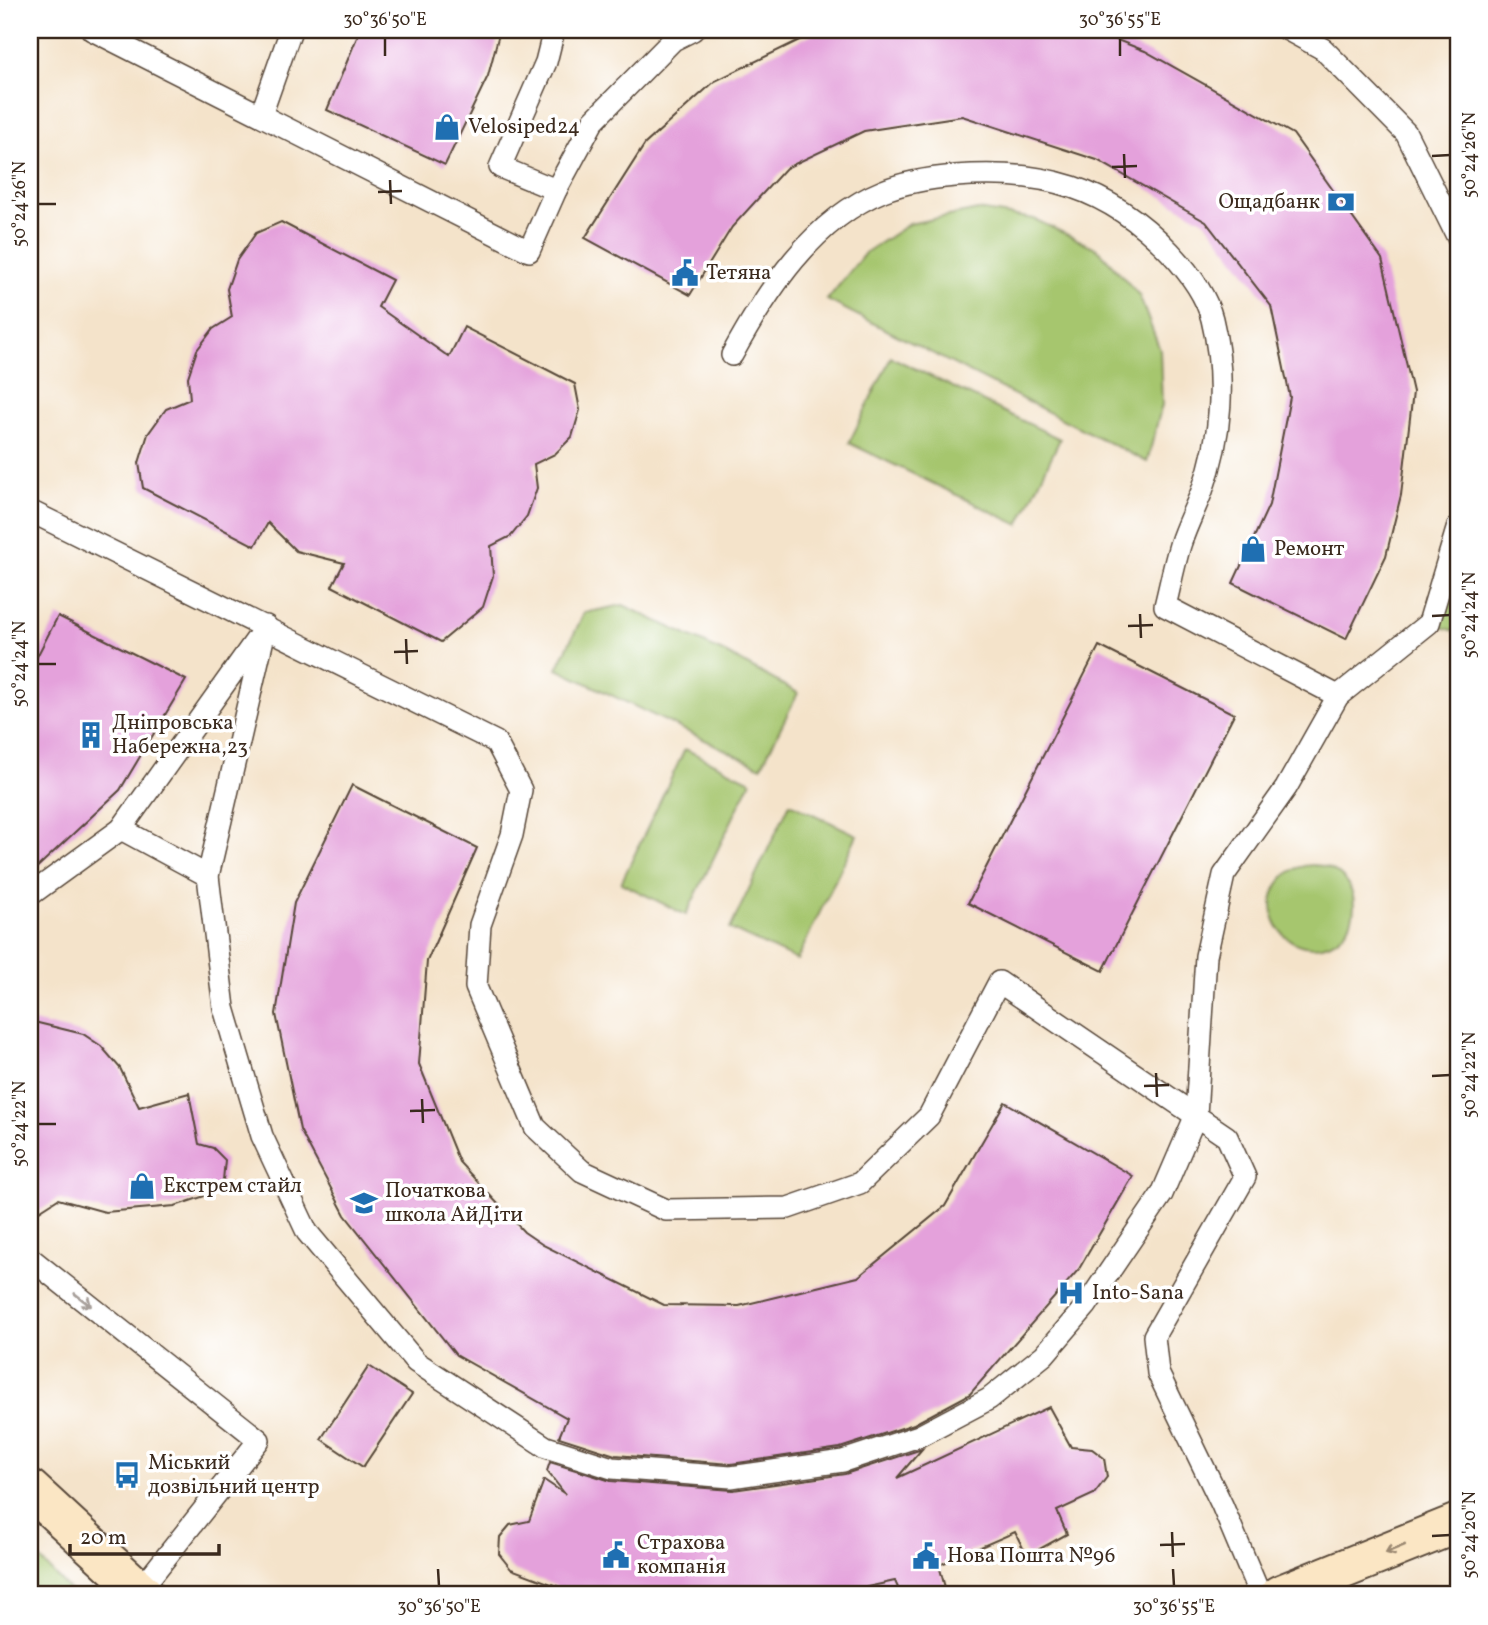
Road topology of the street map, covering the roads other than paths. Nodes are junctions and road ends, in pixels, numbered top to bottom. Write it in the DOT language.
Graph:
graph roads {
  1 [pos="92,30"];
  2 [pos="291,30"];
  3 [pos="554,30"];
  4 [pos="693,30"];
  5 [pos="1288,30"];
  6 [pos="261,116"];
  7 [pos="556,190"];
  8 [pos="1458,238"];
  9 [pos="732,355"];
  10 [pos="30,511"];
  11 [pos="1458,526"];
  12 [pos="266,626"];
  13 [pos="1338,696"];
  14 [pos="121,829"];
  15 [pos="208,876"];
  16 [pos="30,895"];
  17 [pos="1196,1115"];
  18 [pos="30,1258"];
  19 [pos="30,1489"];
  20 [pos="1458,1523"];
  21 [pos="142,1592"];
  22 [pos="1260,1595"];
  23 [pos="1279,1595"];
  1 -- 6 [label="lane"];
  2 -- 6 [label="lane"];
  3 -- 7 [label="lane"];
  4 -- 7 [label="lane"];
  5 -- 8 [label="lane"];
  6 -- 7 [label="lane"];
  9 -- 13 [label="lane"];
  10 -- 12 [label="lane"];
  11 -- 13 [label="lane"];
  12 -- 14 [label="lane"];
  12 -- 15 [label="lane"];
  12 -- 17 [label="lane"];
  13 -- 17 [label="lane"];
  14 -- 15 [label="lane"];
  14 -- 16 [label="lane"];
  15 -- 17 [label="lane"];
  17 -- 22 [label="lane"];
  18 -- 21 [label="lane, one-way"];
  19 -- 21 [label="main road"];
  20 -- 23 [label="main road, one-way"];
}
